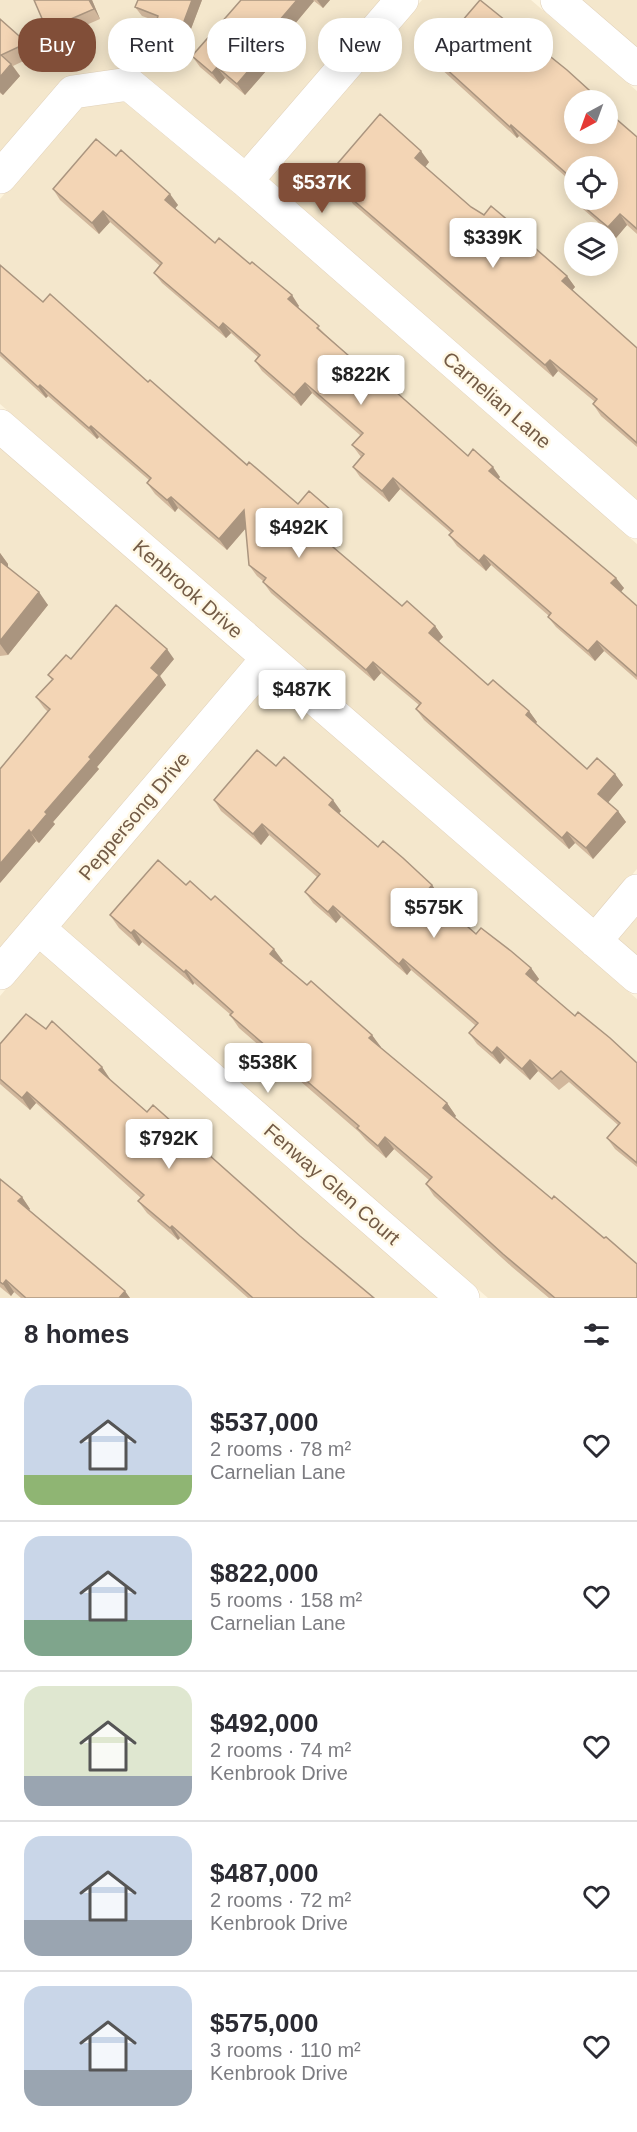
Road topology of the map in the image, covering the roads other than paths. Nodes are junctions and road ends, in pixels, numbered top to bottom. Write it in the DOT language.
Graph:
graph roads {
  1 [pos="402,0"];
  2 [pos="557,0"];
  3 [pos="637,69"];
  4 [pos="0,177"];
  5 [pos="246,181"];
  6 [pos="0,426"];
  7 [pos="637,522"];
  8 [pos="268,658"];
  9 [pos="637,891"];
  10 [pos="39,928"];
  11 [pos="595,940"];
  12 [pos="0,974"];
  13 [pos="637,977"];
  14 [pos="463,1298"];
  1 -- 5 [label="street"];
  2 -- 3 [label="street"];
  4 -- 5 [label="street, Carnelian Lane"];
  5 -- 7 [label="street, Carnelian Lane"];
  6 -- 8 [label="street, Kenbrook Drive"];
  8 -- 10 [label="street, Peppersong Drive"];
  8 -- 11 [label="street, Kenbrook Drive"];
  9 -- 11 [label="street"];
  10 -- 12 [label="street, Peppersong Drive"];
  10 -- 14 [label="street, Fenway Glen Court"];
  11 -- 13 [label="street, Kenbrook Drive"];
}
